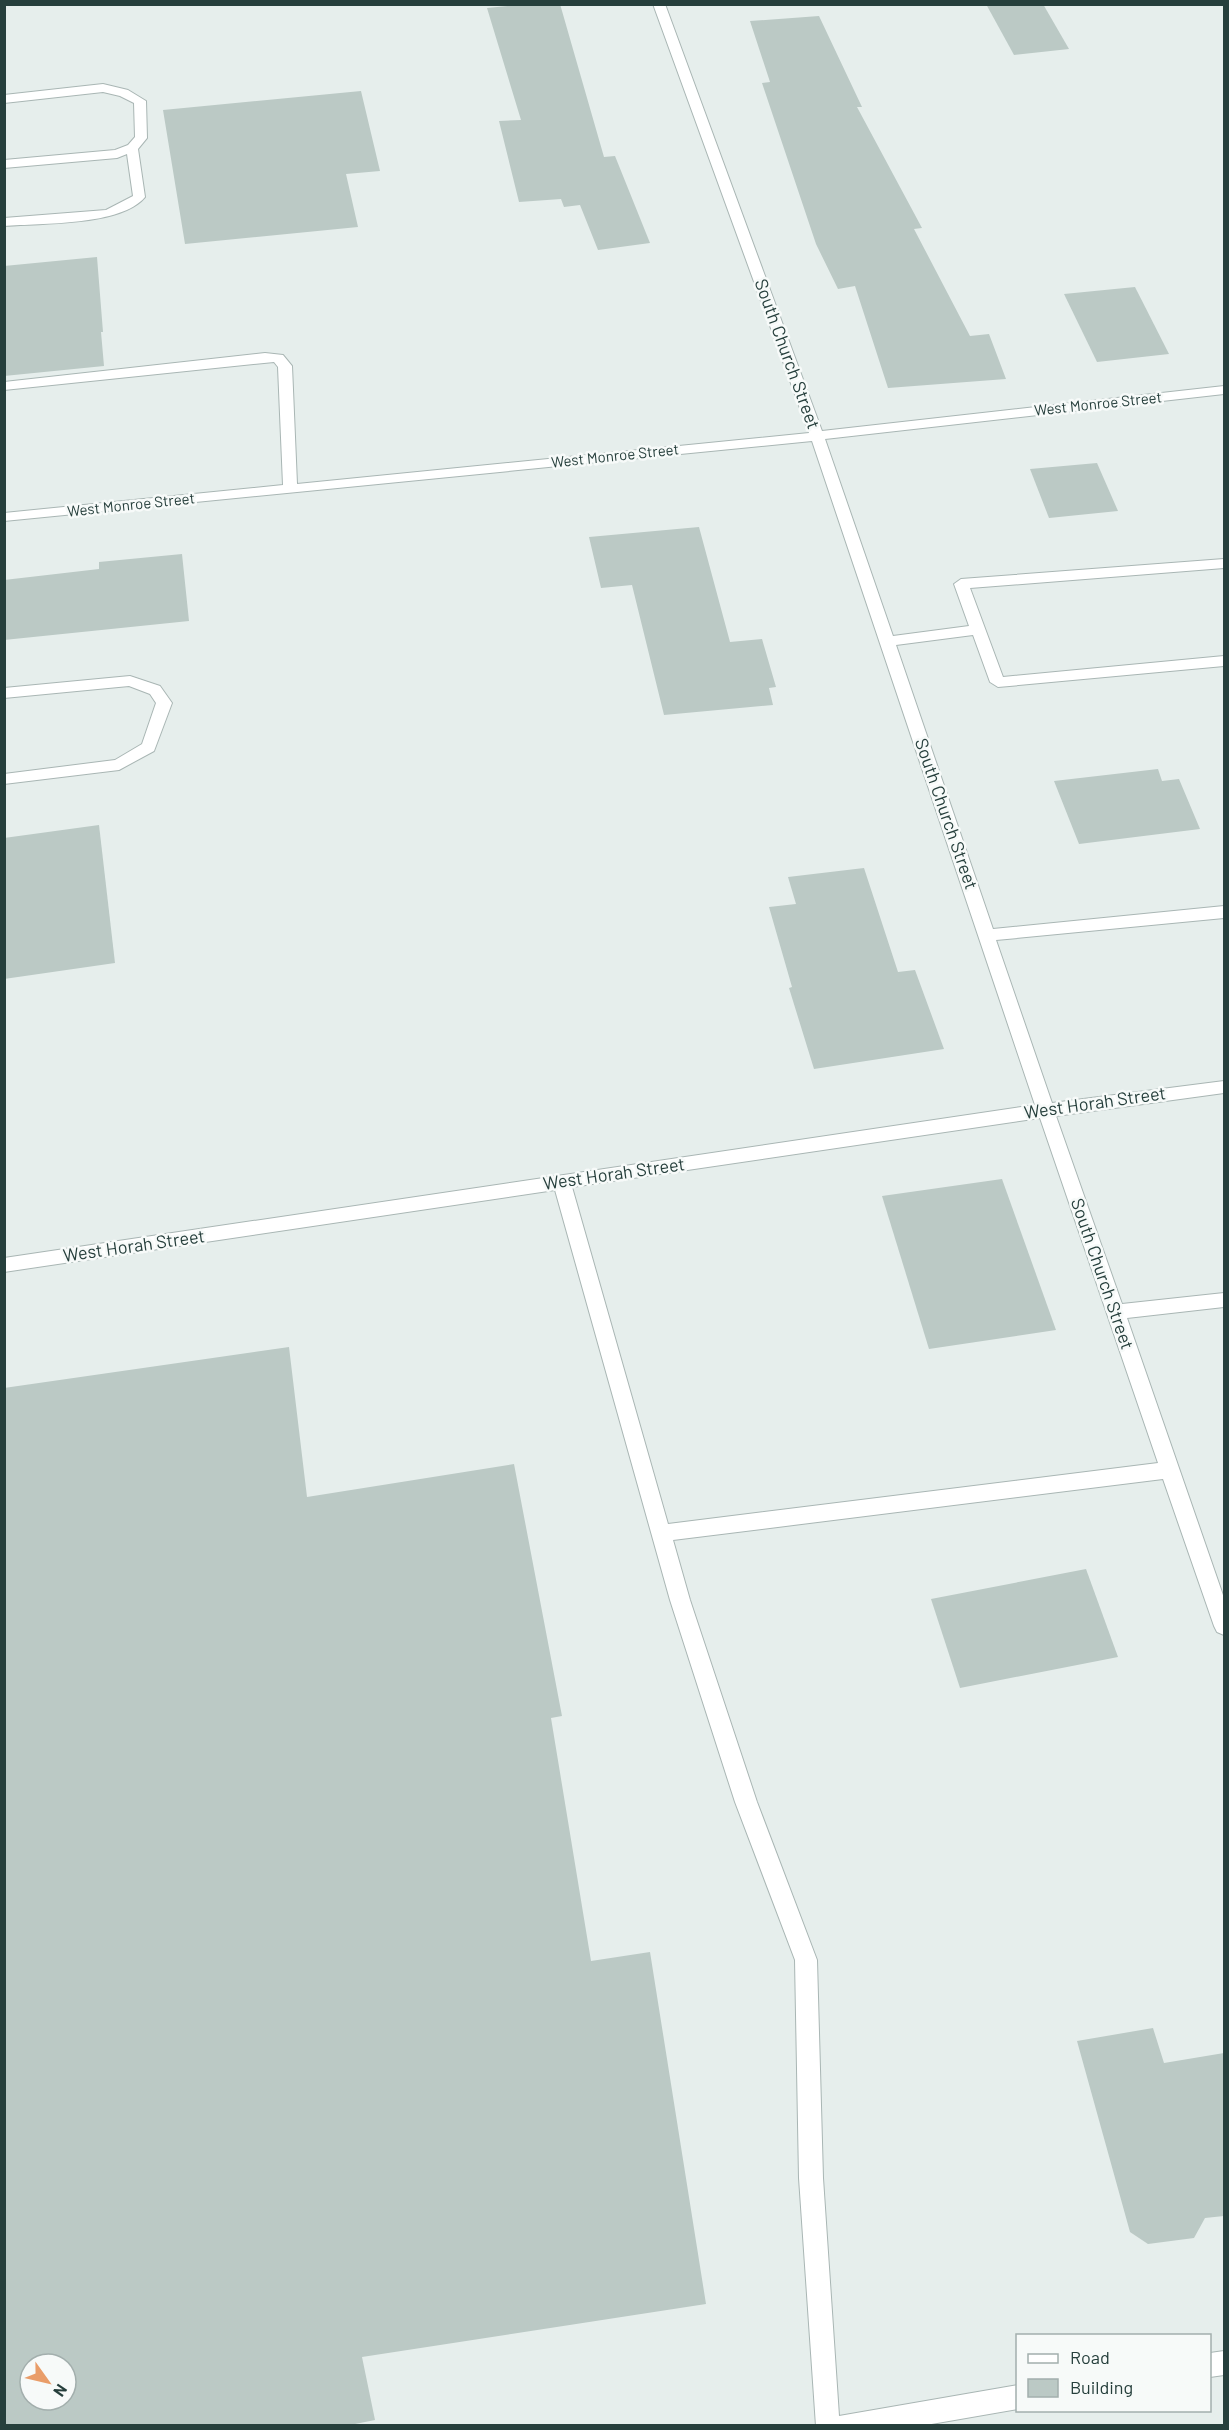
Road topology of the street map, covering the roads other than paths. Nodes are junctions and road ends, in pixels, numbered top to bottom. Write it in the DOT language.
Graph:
graph roads {
  1 [pos="659,4"];
  2 [pos="4,99"];
  3 [pos="132,148"];
  4 [pos="4,164"];
  5 [pos="4,222"];
  6 [pos="4,386"];
  7 [pos="1224,390"];
  8 [pos="818,436"];
  9 [pos="290,489"];
  10 [pos="4,517"];
  11 [pos="1224,562"];
  12 [pos="978,630"];
  13 [pos="888,641"];
  14 [pos="1224,661"];
  15 [pos="4,693"];
  16 [pos="4,779"];
  17 [pos="1224,912"];
  18 [pos="987,935"];
  19 [pos="1224,1086"];
  20 [pos="1046,1110"];
  21 [pos="562,1182"];
  22 [pos="4,1265"];
  23 [pos="1224,1300"];
  24 [pos="1116,1312"];
  25 [pos="1170,1470"];
  26 [pos="661,1533"];
  27 [pos="1224,1626"];
  28 [pos="1016,2397"];
  29 [pos="828,2426"];
  30 [pos="844,2426"];
  1 -- 8 [label="street, South Church Street"];
  2 -- 3 [label="street"];
  3 -- 4 [label="street"];
  3 -- 5 [label="street"];
  6 -- 9 [label="street"];
  7 -- 8 [label="street, West Monroe Street"];
  8 -- 9 [label="street, West Monroe Street"];
  8 -- 13 [label="street, South Church Street"];
  9 -- 10 [label="street, West Monroe Street"];
  11 -- 12 [label="street"];
  12 -- 13 [label="street"];
  12 -- 14 [label="street"];
  13 -- 18 [label="street, South Church Street"];
  15 -- 16 [label="street"];
  17 -- 18 [label="street"];
  18 -- 20 [label="street, South Church Street"];
  19 -- 20 [label="street, West Horah Street"];
  20 -- 21 [label="street, West Horah Street"];
  20 -- 24 [label="street, South Church Street"];
  21 -- 22 [label="street, West Horah Street"];
  21 -- 26 [label="street"];
  23 -- 24 [label="street"];
  24 -- 25 [label="street, South Church Street"];
  25 -- 26 [label="street"];
  25 -- 27 [label="street, South Church Street"];
  26 -- 29 [label="street"];
  28 -- 30 [label="street"];
}
